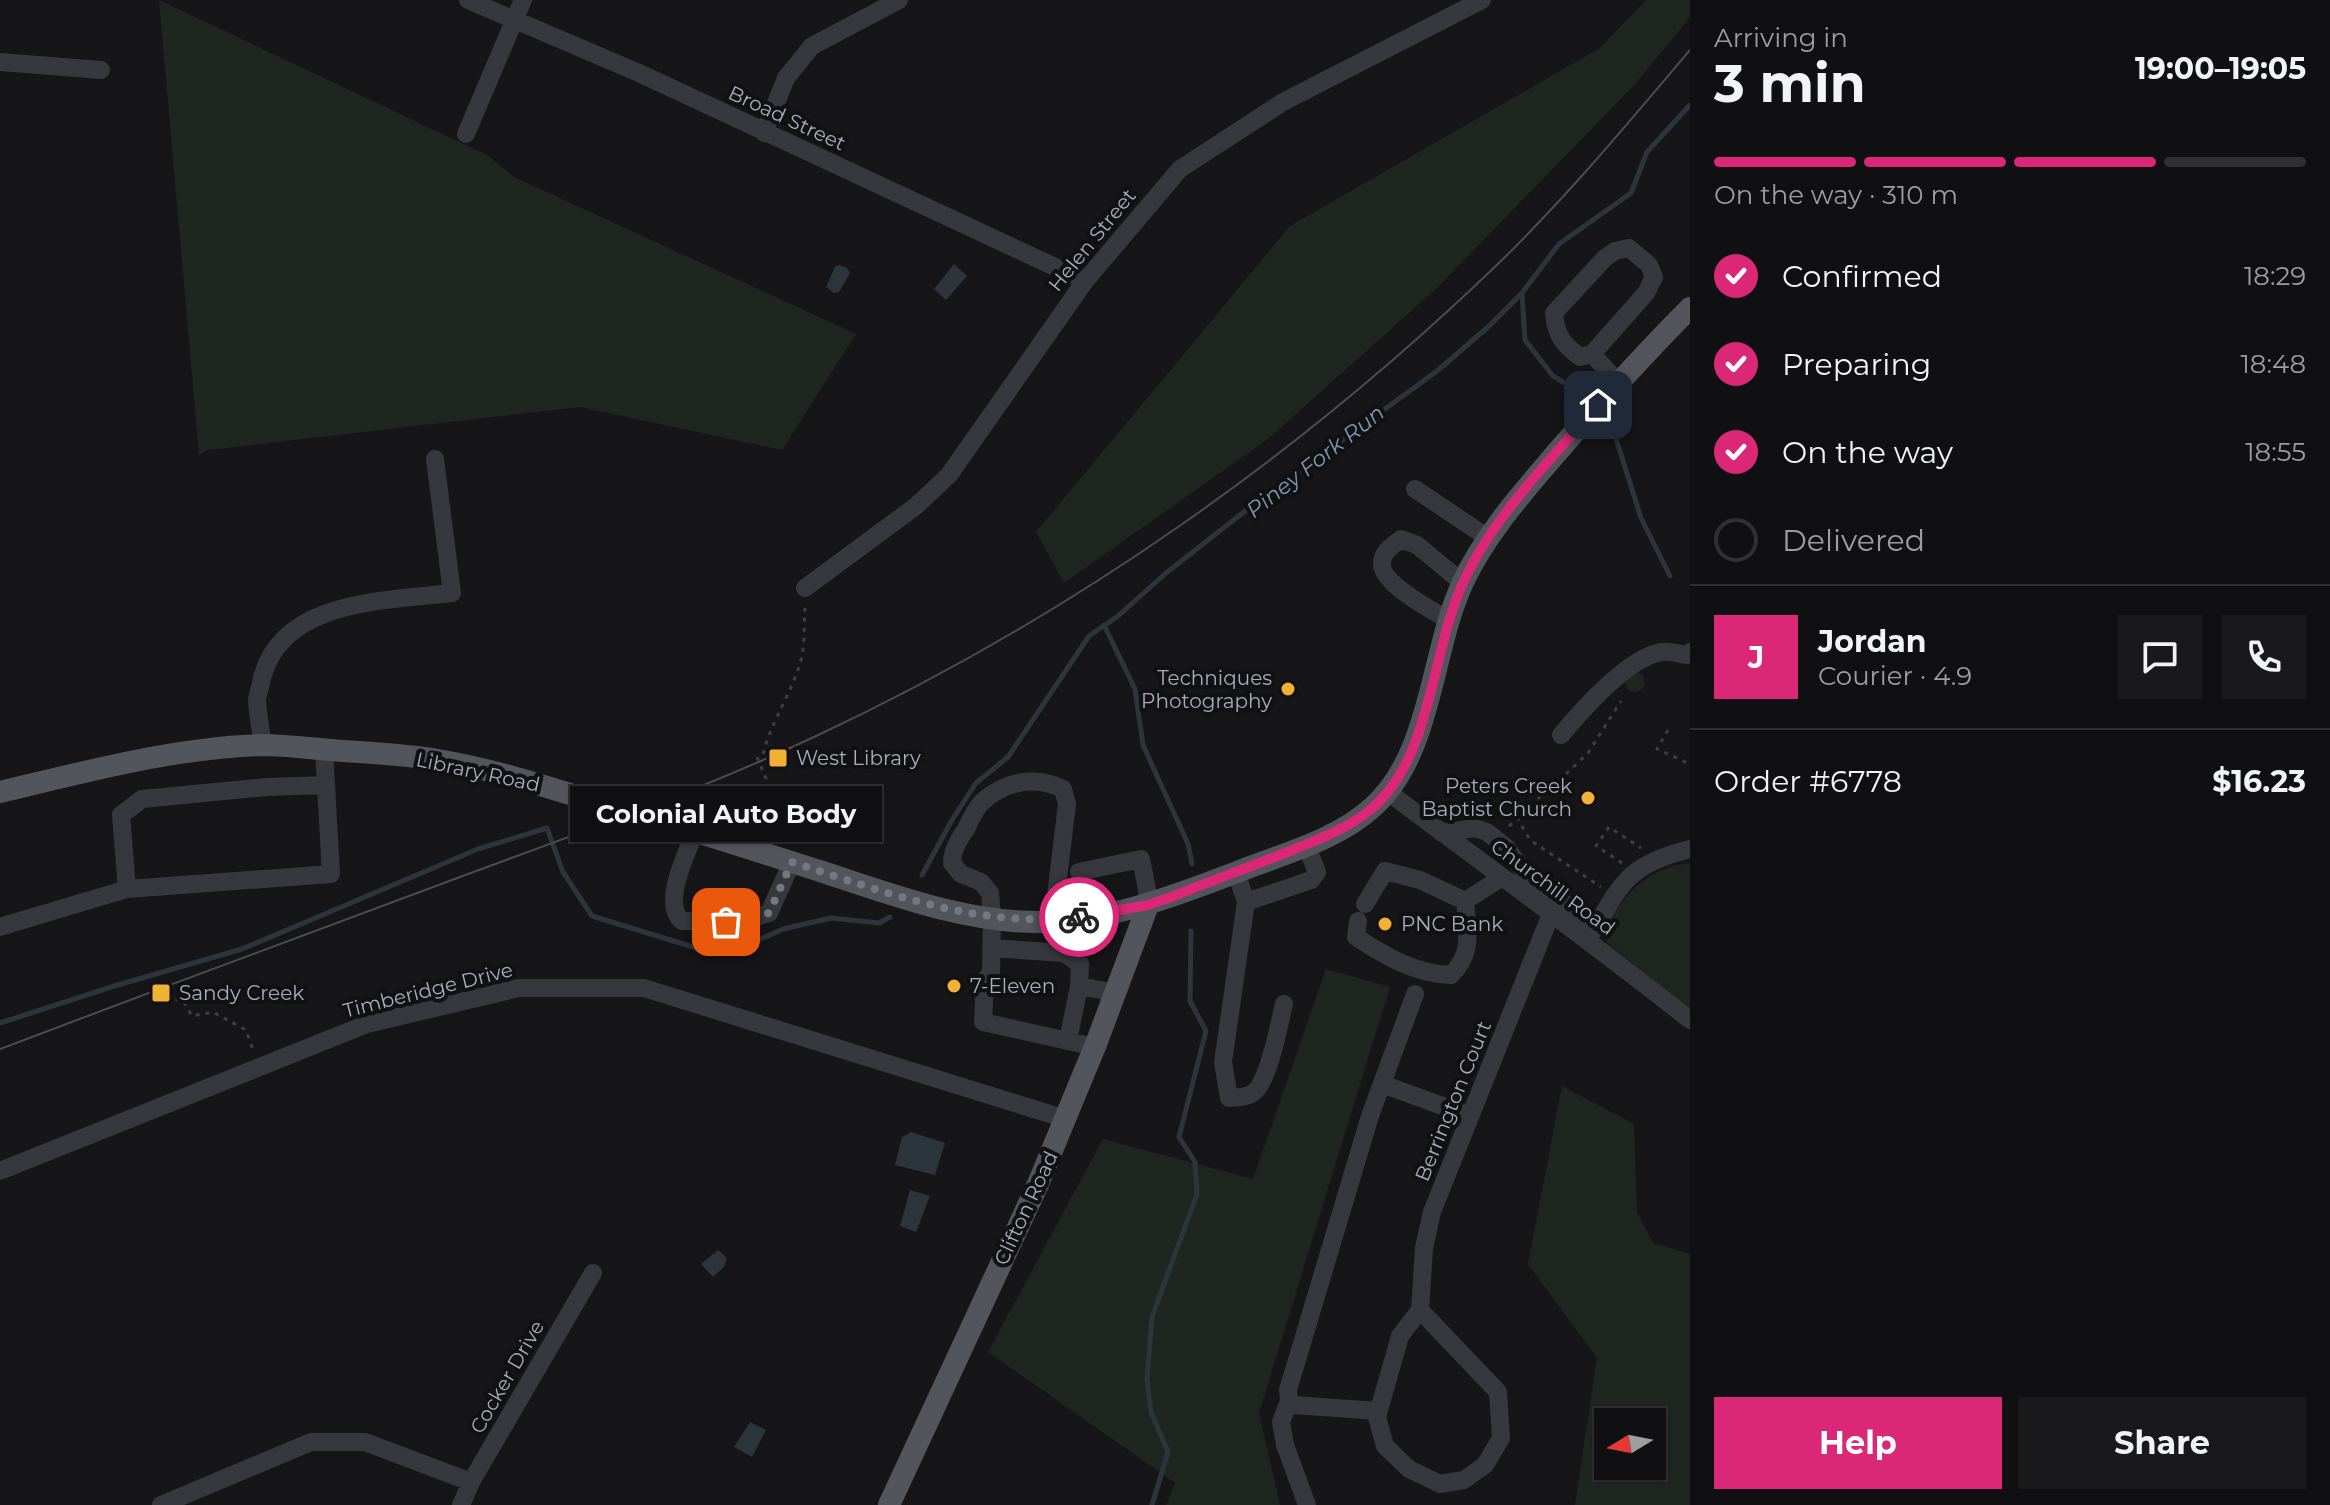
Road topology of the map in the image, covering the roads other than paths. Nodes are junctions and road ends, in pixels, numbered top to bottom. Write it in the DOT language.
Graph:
graph roads {
  1 [pos="468,0"];
  2 [pos="523,0"];
  3 [pos="899,0"];
  4 [pos="1482,0"];
  5 [pos="515,20"];
  6 [pos="0,62"];
  7 [pos="101,70"];
  8 [pos="764,133"];
  9 [pos="466,134"];
  10 [pos="1085,281"];
  11 [pos="1690,308"];
  12 [pos="1592,354"];
  13 [pos="1618,382"];
  14 [pos="435,459"];
  15 [pos="1415,489"];
  16 [pos="1488,538"];
  17 [pos="1463,583"];
  18 [pos="805,588"];
  19 [pos="1448,620"];
  20 [pos="1690,652"];
  21 [pos="1561,735"];
  22 [pos="263,745"];
  23 [pos="324,750"];
  24 [pos="326,785"];
  25 [pos="0,792"];
  26 [pos="1388,792"];
  27 [pos="695,831"];
  28 [pos="1442,833"];
  29 [pos="1306,845"];
  30 [pos="1690,849"];
  31 [pos="792,862"];
  32 [pos="1079,872"];
  33 [pos="1236,872"];
  34 [pos="1501,878"];
  35 [pos="127,889"];
  36 [pos="1465,901"];
  37 [pos="1246,902"];
  38 [pos="1149,905"];
  39 [pos="1551,914"];
  40 [pos="992,917"];
  41 [pos="1060,920"];
  42 [pos="0,927"];
  43 [pos="1593,932"];
  44 [pos="991,948"];
  45 [pos="1064,953"];
  46 [pos="1079,986"];
  47 [pos="1116,993"];
  48 [pos="1415,994"];
  49 [pos="1284,1004"];
  50 [pos="1690,1020"];
  51 [pos="1068,1041"];
  52 [pos="1095,1047"];
  53 [pos="1382,1084"];
  54 [pos="1470,1116"];
  55 [pos="1066,1119"];
  56 [pos="0,1171"];
  57 [pos="593,1273"];
  58 [pos="1420,1310"];
  59 [pos="1289,1401"];
  60 [pos="1378,1411"];
  61 [pos="471,1482"];
  62 [pos="161,1505"];
  63 [pos="461,1505"];
  64 [pos="889,1505"];
  65 [pos="1307,1505"];
  1 -- 5 [label="street, Broad Street"];
  2 -- 5 [label="street"];
  3 -- 8 [label="street"];
  4 -- 10 [label="street, Helen Street"];
  5 -- 8 [label="street, Broad Street"];
  5 -- 9 [label="street"];
  6 -- 7 [label="street"];
  8 -- 10 [label="street, Broad Street"];
  10 -- 18 [label="street, Helen Street"];
  11 -- 13 [label="main road, Library Road"];
  12 -- 12 [label="street"];
  12 -- 13 [label="street"];
  13 -- 16 [label="main road, Library Road"];
  14 -- 22 [label="street"];
  15 -- 16 [label="street"];
  16 -- 17 [label="main road, Library Road"];
  17 -- 19 [label="main road, Library Road"];
  17 -- 19 [label="street"];
  19 -- 26 [label="main road, Library Road"];
  20 -- 21 [label="street"];
  22 -- 23 [label="main road, Library Road"];
  22 -- 25 [label="main road, Library Road"];
  23 -- 24 [label="street"];
  23 -- 27 [label="main road, Library Road"];
  24 -- 35 [label="street"];
  24 -- 35 [label="street"];
  26 -- 28 [label="street, Churchill Road"];
  26 -- 29 [label="main road, Library Road"];
  27 -- 31 [label="main road, Library Road"];
  27 -- 31 [label="street"];
  28 -- 34 [label="street, Churchill Road"];
  28 -- 43 [label="street"];
  29 -- 33 [label="main road, Library Road"];
  29 -- 37 [label="street"];
  30 -- 43 [label="street"];
  31 -- 40 [label="main road, Library Road"];
  32 -- 38 [label="street"];
  33 -- 37 [label="street"];
  33 -- 38 [label="main road, Library Road"];
  34 -- 36 [label="street"];
  34 -- 39 [label="street, Churchill Road"];
  35 -- 42 [label="street"];
  36 -- 36 [label="street"];
  37 -- 49 [label="street"];
  38 -- 41 [label="main road, Library Road"];
  38 -- 47 [label="main road, Clifton Road"];
  39 -- 43 [label="street, Churchill Road"];
  39 -- 54 [label="street, Berrington Court"];
  40 -- 41 [label="main road, Library Road"];
  40 -- 41 [label="street"];
  40 -- 44 [label="street"];
  41 -- 45 [label="street"];
  43 -- 50 [label="street, Churchill Road"];
  44 -- 45 [label="street"];
  44 -- 51 [label="street"];
  45 -- 46 [label="street"];
  46 -- 47 [label="street"];
  46 -- 51 [label="street"];
  47 -- 52 [label="main road, Clifton Road"];
  48 -- 53 [label="street"];
  51 -- 52 [label="street"];
  52 -- 55 [label="main road, Clifton Road"];
  53 -- 54 [label="street"];
  53 -- 59 [label="street"];
  54 -- 58 [label="street, Berrington Court"];
  55 -- 56 [label="street, Timberidge Drive"];
  55 -- 64 [label="main road, Clifton Road"];
  57 -- 61 [label="street, Cocker Drive"];
  58 -- 60 [label="street"];
  58 -- 60 [label="street"];
  59 -- 60 [label="street"];
  59 -- 65 [label="street"];
  61 -- 62 [label="street"];
  61 -- 63 [label="street, Cocker Drive"];
}
